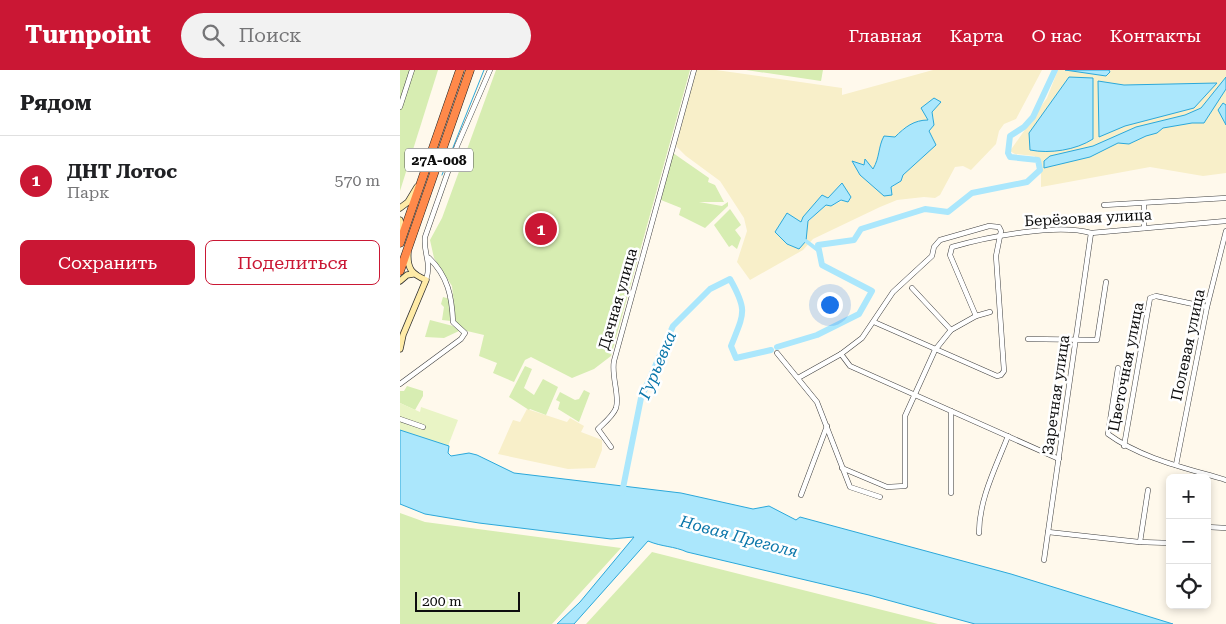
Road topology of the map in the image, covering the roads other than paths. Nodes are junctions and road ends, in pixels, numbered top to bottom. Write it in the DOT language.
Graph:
graph roads {
  1 [pos="412,70"];
  2 [pos="455,70"];
  3 [pos="460,70"];
  4 [pos="470,70"];
  5 [pos="490,70"];
  6 [pos="694,70"];
  7 [pos="400,107"];
  8 [pos="421,180"];
  9 [pos="1226,198"];
  10 [pos="1144,204"];
  11 [pos="1104,205"];
  12 [pos="400,208"];
  13 [pos="400,220"];
  14 [pos="1226,220"];
  15 [pos="1144,228"];
  16 [pos="1226,231"];
  17 [pos="1091,233"];
  18 [pos="403,234"];
  19 [pos="1000,236"];
  20 [pos="400,243"];
  21 [pos="408,250"];
  22 [pos="428,257"];
  23 [pos="400,271"];
  24 [pos="414,274"];
  25 [pos="426,280"];
  26 [pos="400,281"];
  27 [pos="1106,282"];
  28 [pos="912,288"];
  29 [pos="1207,307"];
  30 [pos="990,312"];
  31 [pos="976,316"];
  32 [pos="874,322"];
  33 [pos="951,330"];
  34 [pos="1028,339"];
  35 [pos="1076,340"];
  36 [pos="400,349"];
  37 [pos="935,350"];
  38 [pos="777,353"];
  39 [pos="841,354"];
  40 [pos="1118,368"];
  41 [pos="798,378"];
  42 [pos="400,384"];
  43 [pos="914,395"];
  44 [pos="951,411"];
  45 [pos="400,419"];
  46 [pos="423,426"];
  47 [pos="827,426"];
  48 [pos="1008,436"];
  49 [pos="1124,446"];
  50 [pos="611,447"];
  51 [pos="1059,459"];
  52 [pos="1176,465"];
  53 [pos="842,468"];
  54 [pos="1226,480"];
  55 [pos="1148,490"];
  56 [pos="951,493"];
  57 [pos="801,495"];
  58 [pos="880,497"];
  59 [pos="1211,527"];
  60 [pos="1226,528"];
  61 [pos="979,532"];
  62 [pos="1048,532"];
  63 [pos="1140,542"];
  64 [pos="1166,544"];
  65 [pos="1044,560"];
  1 -- 7 [label="street"];
  2 -- 8 [label="highway"];
  3 -- 8 [label="highway, 27А-008"];
  4 -- 21 [label="highway, 27А-008"];
  5 -- 22 [label="street"];
  6 -- 50 [label="street, Дачная улица"];
  8 -- 12 [label="street"];
  8 -- 18 [label="highway, 27А-008"];
  9 -- 10 [label="street"];
  10 -- 11 [label="street"];
  10 -- 15 [label="street"];
  13 -- 18 [label="street"];
  14 -- 15 [label="street, Берёзовая улица"];
  15 -- 17 [label="street, Берёзовая улица"];
  16 -- 29 [label="street, Полевая улица"];
  17 -- 19 [label="street, Берёзовая улица"];
  17 -- 35 [label="street, Заречная улица"];
  18 -- 20 [label="highway, 27А-008"];
  19 -- 31 [label="street, Берёзовая улица"];
  19 -- 32 [label="street"];
  19 -- 37 [label="street"];
  21 -- 23 [label="highway, 27А-008"];
  21 -- 24 [label="street"];
  22 -- 25 [label="street"];
  22 -- 42 [label="street"];
  24 -- 25 [label="street"];
  24 -- 26 [label="street"];
  25 -- 36 [label="street"];
  27 -- 35 [label="street"];
  28 -- 33 [label="street"];
  29 -- 49 [label="street, Цветочная улица"];
  29 -- 52 [label="street, Полевая улица"];
  30 -- 31 [label="street"];
  31 -- 33 [label="street"];
  32 -- 37 [label="street"];
  32 -- 39 [label="street"];
  33 -- 37 [label="street"];
  34 -- 35 [label="street"];
  35 -- 51 [label="street, Заречная улица"];
  37 -- 43 [label="street"];
  38 -- 41 [label="street"];
  39 -- 41 [label="street"];
  39 -- 43 [label="street"];
  40 -- 49 [label="street"];
  41 -- 47 [label="street"];
  43 -- 44 [label="street"];
  43 -- 53 [label="street"];
  44 -- 48 [label="street"];
  44 -- 56 [label="street"];
  45 -- 46 [label="street"];
  47 -- 53 [label="street"];
  47 -- 57 [label="street"];
  48 -- 51 [label="street"];
  48 -- 61 [label="street"];
  49 -- 52 [label="street"];
  51 -- 62 [label="street, Заречная улица"];
  52 -- 54 [label="street"];
  53 -- 58 [label="street"];
  55 -- 63 [label="street"];
  59 -- 60 [label="street"];
  62 -- 63 [label="street"];
  62 -- 65 [label="street, Заречная улица"];
  63 -- 64 [label="street"];
}
